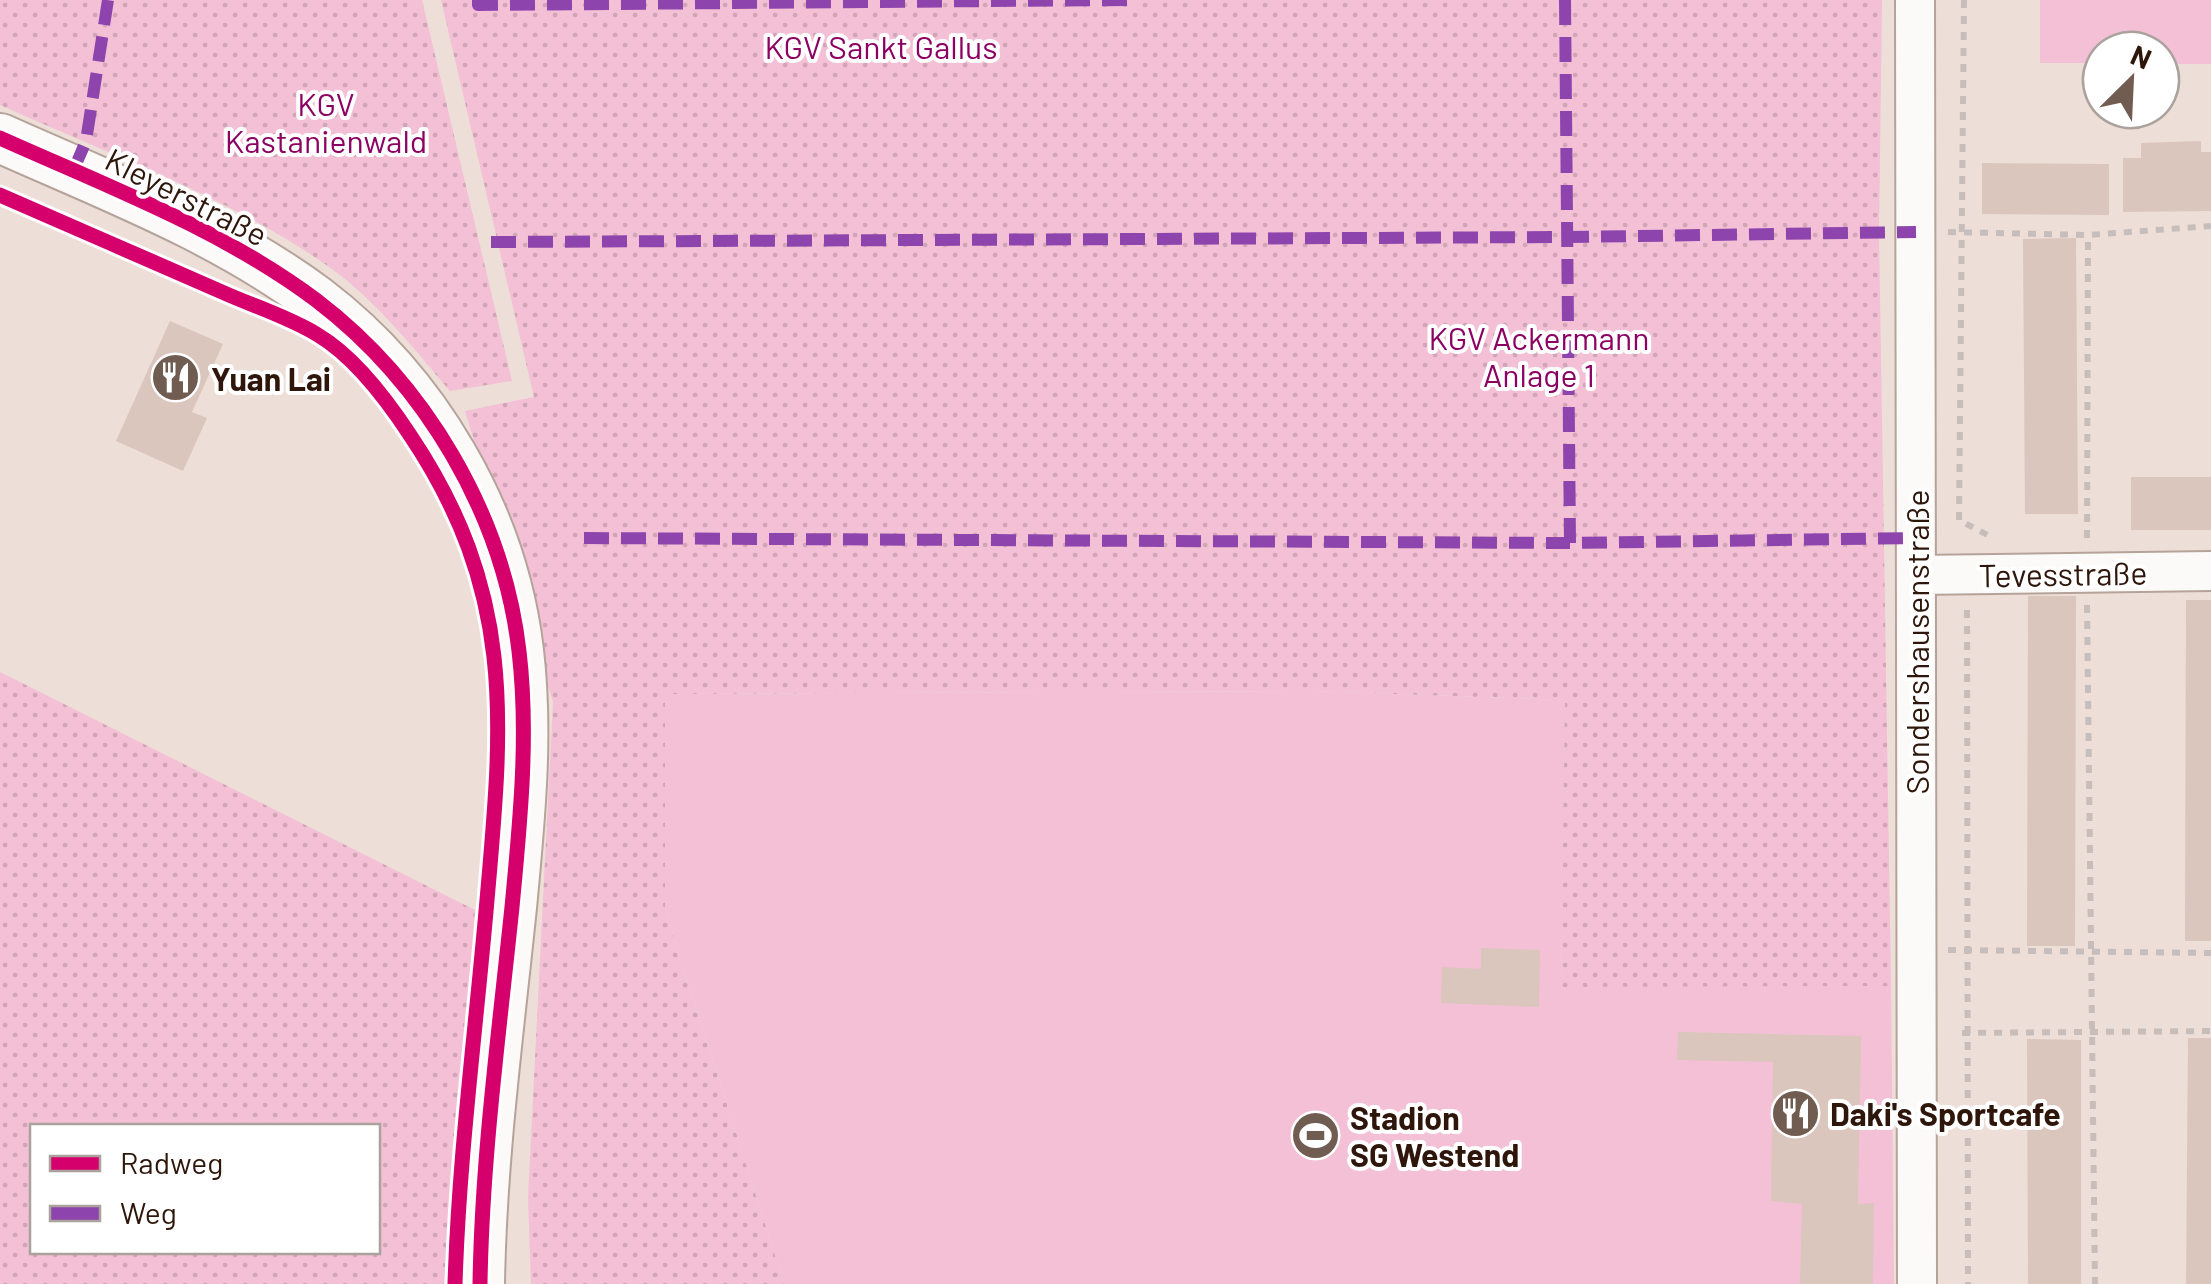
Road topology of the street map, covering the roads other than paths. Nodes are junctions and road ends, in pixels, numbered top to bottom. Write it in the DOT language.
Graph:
graph roads {
  1 [pos="1915,0"];
  2 [pos="0,138"];
  3 [pos="2211,571"];
  4 [pos="1916,575"];
  5 [pos="480,1284"];
  6 [pos="1917,1284"];
  1 -- 4 [label="street, Sondershausenstraße"];
  2 -- 5 [label="street, Kleyerstraße"];
  3 -- 4 [label="street, Tevesstraße"];
  4 -- 6 [label="street, Sondershausenstraße"];
}
